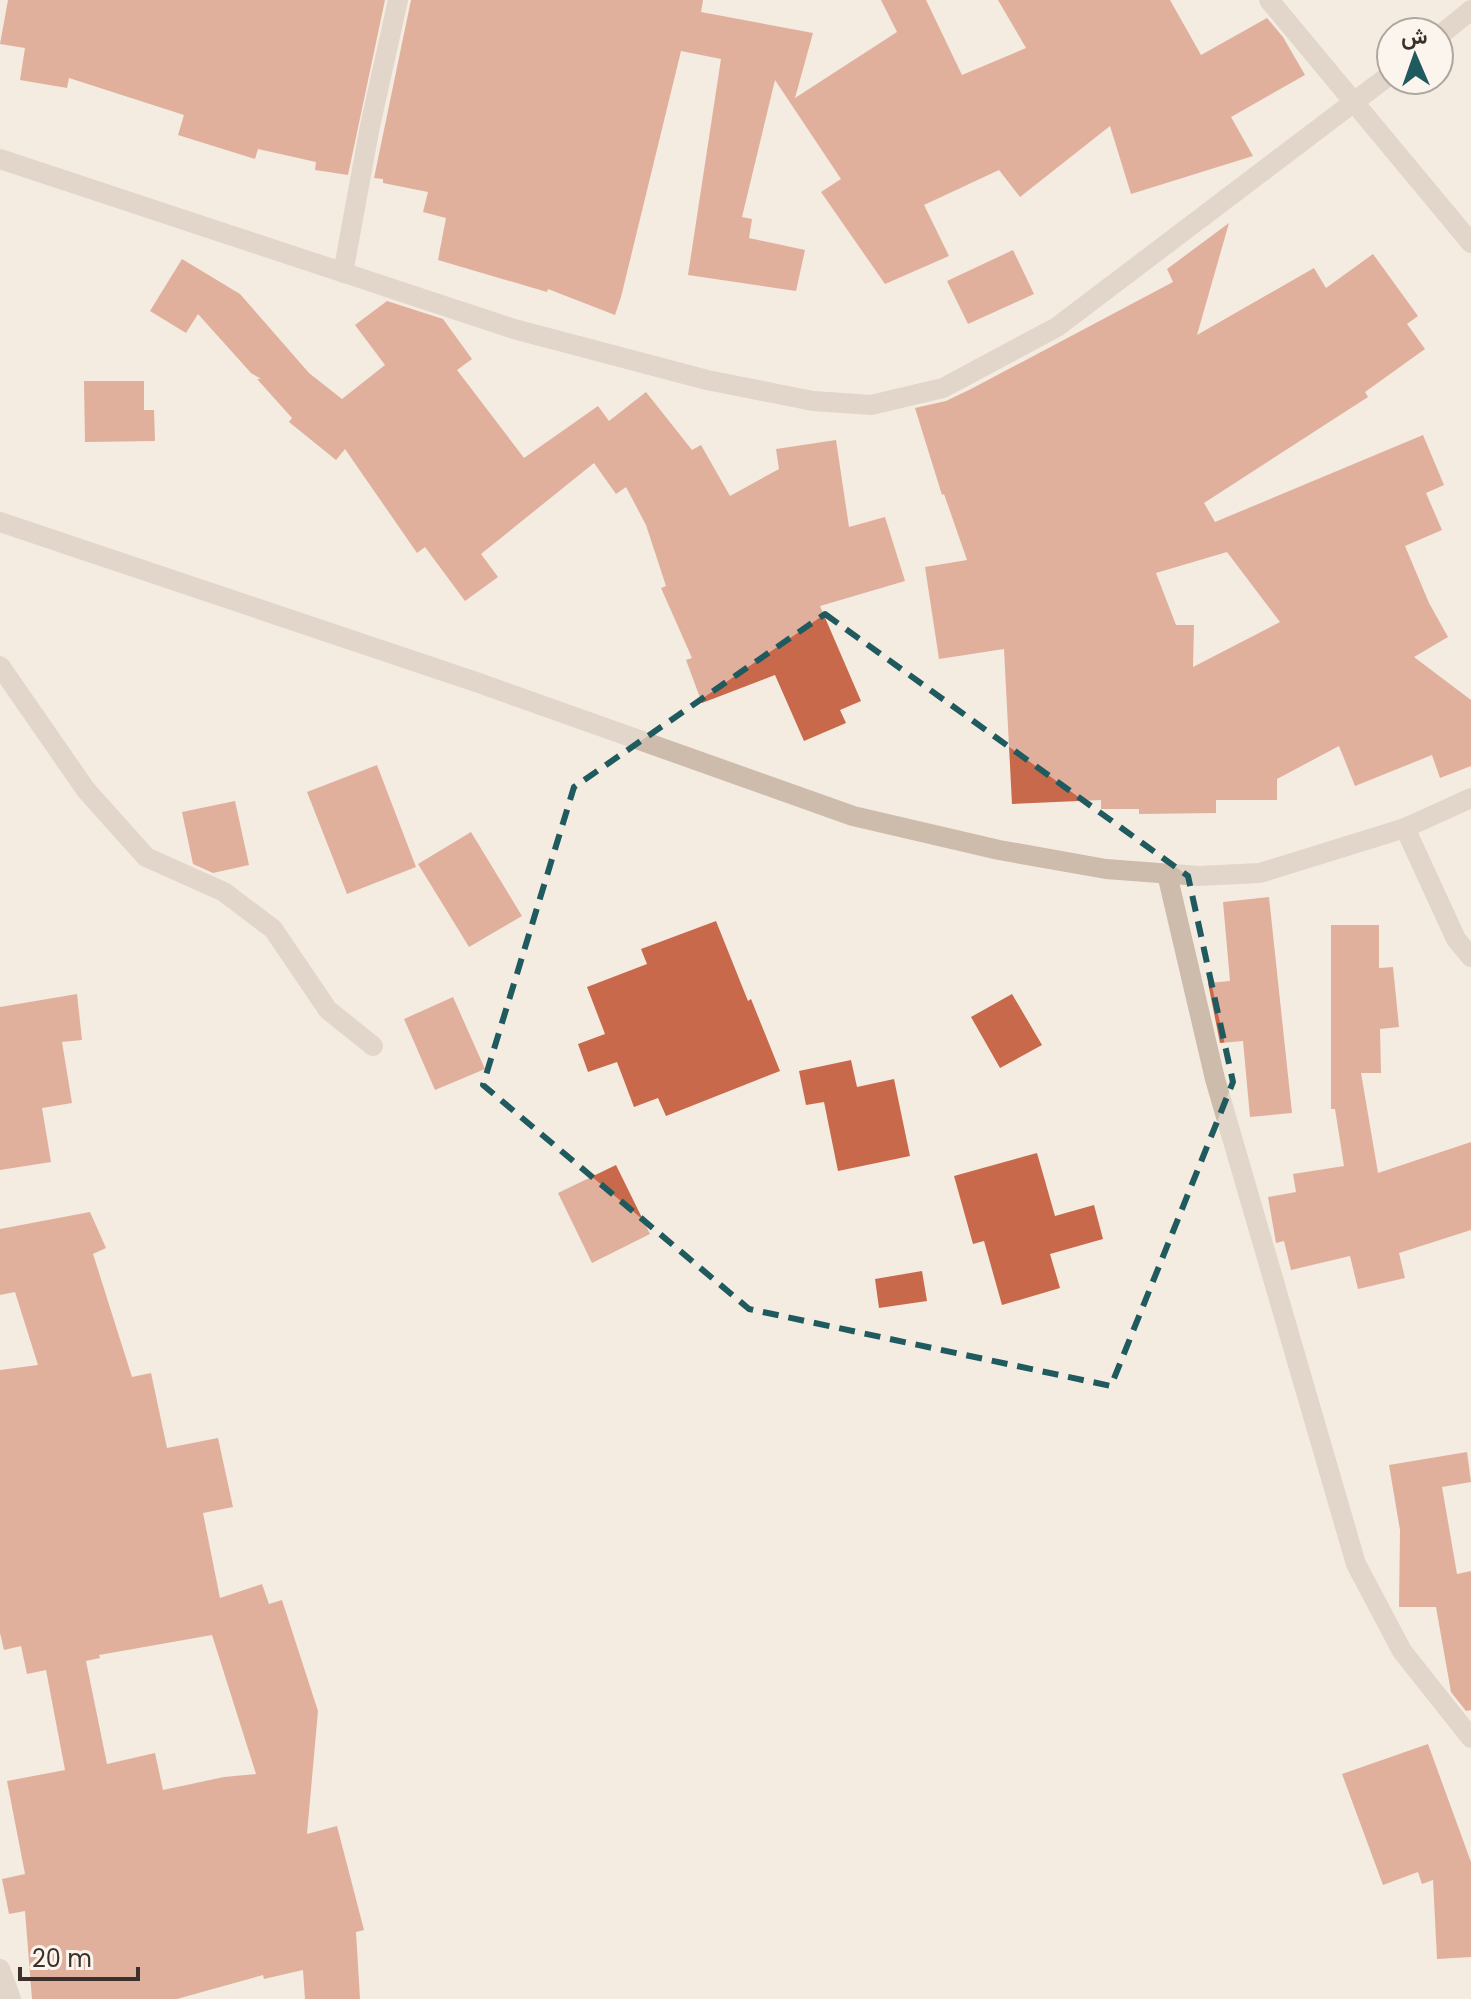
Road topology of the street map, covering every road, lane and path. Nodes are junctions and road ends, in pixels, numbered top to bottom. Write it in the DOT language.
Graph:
graph roads {
  1 [pos="398,0"];
  2 [pos="1269,0"];
  3 [pos="1471,10"];
  4 [pos="1455,23"];
  5 [pos="1375,87"];
  6 [pos="1355,104"];
  7 [pos="0,159"];
  8 [pos="1471,243"];
  9 [pos="343,273"];
  10 [pos="0,522"];
  11 [pos="0,666"];
  12 [pos="1471,798"];
  13 [pos="1405,828"];
  14 [pos="1167,874"];
  15 [pos="1471,957"];
  16 [pos="373,1046"];
  17 [pos="1471,1738"];
  18 [pos="0,1969"];
  19 [pos="11,1999"];
  1 -- 9 [label="street"];
  2 -- 6 [label="street"];
  3 -- 4 [label="street"];
  5 -- 6 [label="street"];
  6 -- 8 [label="street"];
  6 -- 9 [label="street"];
  7 -- 9 [label="street"];
  10 -- 14 [label="street"];
  11 -- 16 [label="street"];
  12 -- 13 [label="street"];
  13 -- 14 [label="street"];
  13 -- 15 [label="street"];
  14 -- 17 [label="street"];
  18 -- 19 [label="street"];
}
